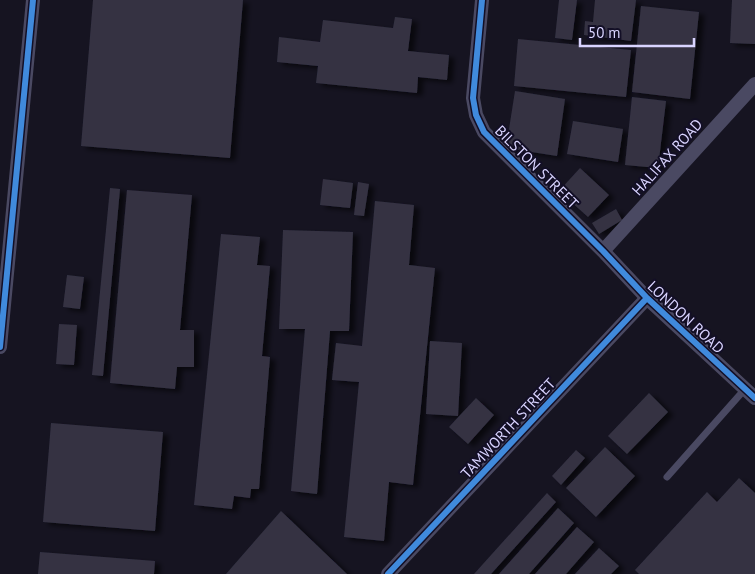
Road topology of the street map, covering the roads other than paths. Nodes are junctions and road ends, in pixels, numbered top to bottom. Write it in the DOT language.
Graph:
graph roads {
  1 [pos="33,0"];
  2 [pos="482,0"];
  3 [pos="755,84"];
  4 [pos="603,252"];
  5 [pos="647,298"];
  6 [pos="0,347"];
  7 [pos="750,394"];
  8 [pos="666,477"];
  9 [pos="388,574"];
  1 -- 6 [label="street"];
  2 -- 4 [label="street, BILSTON STREET"];
  3 -- 4 [label="street, HALIFAX ROAD"];
  4 -- 5 [label="street, LONDON ROAD"];
  5 -- 7 [label="street, LONDON ROAD"];
  5 -- 9 [label="street, TAMWORTH STREET"];
  7 -- 8 [label="lane"];
}
